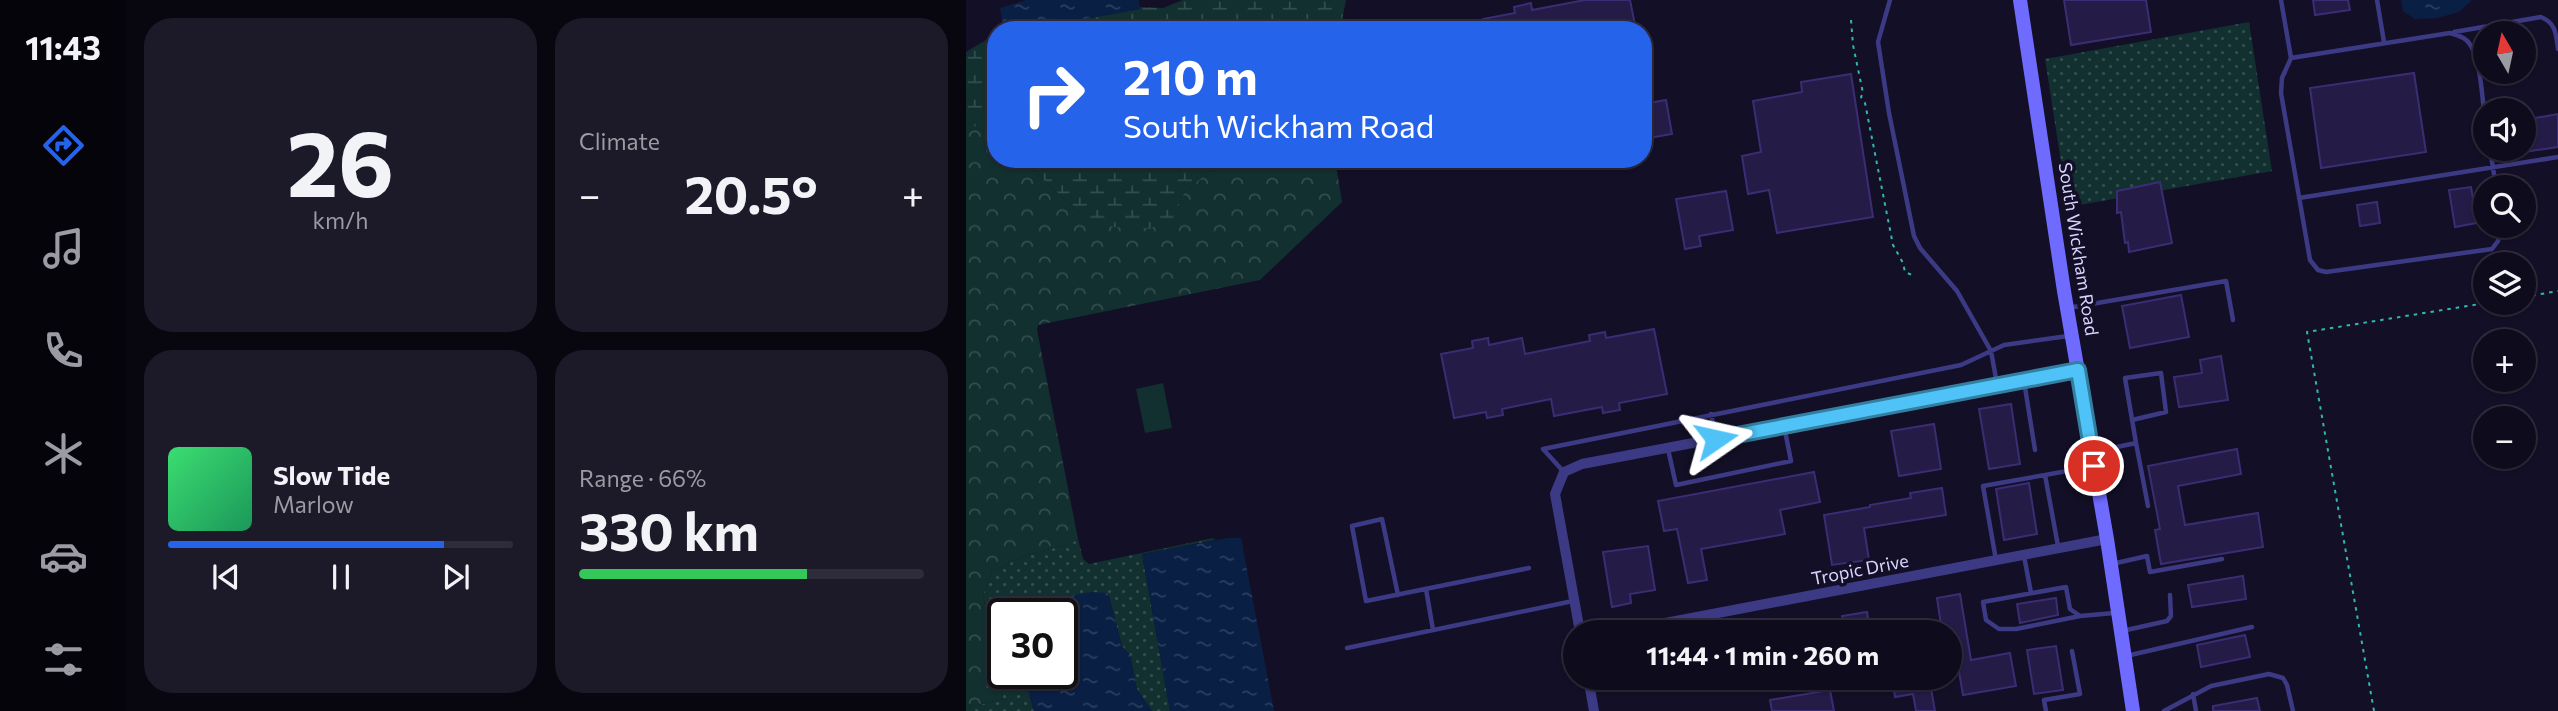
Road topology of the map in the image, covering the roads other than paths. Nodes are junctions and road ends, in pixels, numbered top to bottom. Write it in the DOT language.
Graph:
graph roads {
  1 [pos="1890,0"];
  2 [pos="2020,0"];
  3 [pos="2281,0"];
  4 [pos="2377,0"];
  5 [pos="2450,33"];
  6 [pos="2384,42"];
  7 [pos="2558,48"];
  8 [pos="2291,58"];
  9 [pos="2482,98"];
  10 [pos="2558,157"];
  11 [pos="2492,161"];
  12 [pos="2493,168"];
  13 [pos="2494,175"];
  14 [pos="2299,198"];
  15 [pos="2499,238"];
  16 [pos="2067,309"];
  17 [pos="2233,320"];
  18 [pos="2072,335"];
  19 [pos="1991,351"];
  20 [pos="2078,370"];
  21 [pos="2023,380"];
  22 [pos="1997,385"];
  23 [pos="1711,414"];
  24 [pos="2132,420"];
  25 [pos="1784,426"];
  26 [pos="1716,439"];
  27 [pos="2136,443"];
  28 [pos="1668,448"];
  29 [pos="2035,450"];
  30 [pos="2093,459"];
  31 [pos="1564,472"];
  32 [pos="2045,475"];
  33 [pos="2148,506"];
  34 [pos="2107,539"];
  35 [pos="2059,548"];
  36 [pos="2024,555"];
  37 [pos="2222,559"];
  38 [pos="1996,560"];
  39 [pos="2111,564"];
  40 [pos="1528,568"];
  41 [pos="1425,589"];
  42 [pos="2031,593"];
  43 [pos="1398,595"];
  44 [pos="2170,595"];
  45 [pos="1574,600"];
  46 [pos="2118,612"];
  47 [pos="2080,616"];
  48 [pos="1578,620"];
  49 [pos="1681,620"];
  50 [pos="2252,627"];
  51 [pos="1433,630"];
  52 [pos="2121,632"];
  53 [pos="1347,648"];
  54 [pos="2072,651"];
  55 [pos="2125,657"];
  56 [pos="1590,690"];
  57 [pos="2193,694"];
  58 [pos="1594,711"];
  59 [pos="2046,711"];
  60 [pos="2133,711"];
  61 [pos="2164,711"];
  62 [pos="2196,711"];
  63 [pos="2293,711"];
  1 -- 19 [label="lane"];
  2 -- 16 [label="main road, South Wickham Road"];
  3 -- 8 [label="lane"];
  4 -- 6 [label="lane"];
  5 -- 6 [label="lane"];
  5 -- 7 [label="lane"];
  5 -- 9 [label="lane"];
  6 -- 8 [label="lane"];
  8 -- 14 [label="lane"];
  10 -- 12 [label="lane"];
  11 -- 12 [label="lane"];
  12 -- 13 [label="lane"];
  12 -- 14 [label="lane"];
  14 -- 15 [label="lane"];
  16 -- 17 [label="lane"];
  16 -- 18 [label="main road, South Wickham Road"];
  18 -- 19 [label="lane"];
  18 -- 20 [label="main road, South Wickham Road"];
  19 -- 22 [label="lane"];
  19 -- 23 [label="lane"];
  20 -- 21 [label="street"];
  20 -- 30 [label="main road, South Wickham Road"];
  21 -- 22 [label="street"];
  21 -- 29 [label="lane"];
  22 -- 25 [label="street"];
  23 -- 26 [label="lane"];
  23 -- 31 [label="lane"];
  24 -- 24 [label="lane"];
  24 -- 27 [label="lane"];
  25 -- 26 [label="street"];
  25 -- 28 [label="lane"];
  26 -- 28 [label="street"];
  27 -- 30 [label="lane"];
  27 -- 33 [label="lane"];
  28 -- 31 [label="street"];
  30 -- 32 [label="lane"];
  30 -- 34 [label="main road, South Wickham Road"];
  31 -- 45 [label="street"];
  32 -- 35 [label="lane"];
  32 -- 38 [label="lane"];
  34 -- 35 [label="street, Tropic Drive"];
  34 -- 39 [label="main road, South Wickham Road"];
  35 -- 36 [label="street, Tropic Drive"];
  36 -- 38 [label="street, Tropic Drive"];
  36 -- 42 [label="lane"];
  37 -- 39 [label="lane"];
  38 -- 49 [label="street, Tropic Drive"];
  39 -- 46 [label="main road, South Wickham Road"];
  40 -- 41 [label="lane"];
  41 -- 43 [label="lane"];
  41 -- 51 [label="lane"];
  42 -- 47 [label="lane"];
  42 -- 47 [label="lane"];
  43 -- 43 [label="lane"];
  44 -- 52 [label="lane"];
  45 -- 48 [label="street"];
  45 -- 51 [label="lane"];
  46 -- 47 [label="lane"];
  46 -- 52 [label="main road, South Wickham Road"];
  50 -- 55 [label="lane"];
  51 -- 53 [label="lane"];
  52 -- 55 [label="main road, South Wickham Road"];
  54 -- 59 [label="lane"];
  55 -- 60 [label="main road, South Wickham Road"];
  56 -- 58 [label="street"];
  57 -- 61 [label="lane"];
  57 -- 62 [label="lane"];
  57 -- 63 [label="lane"];
}
